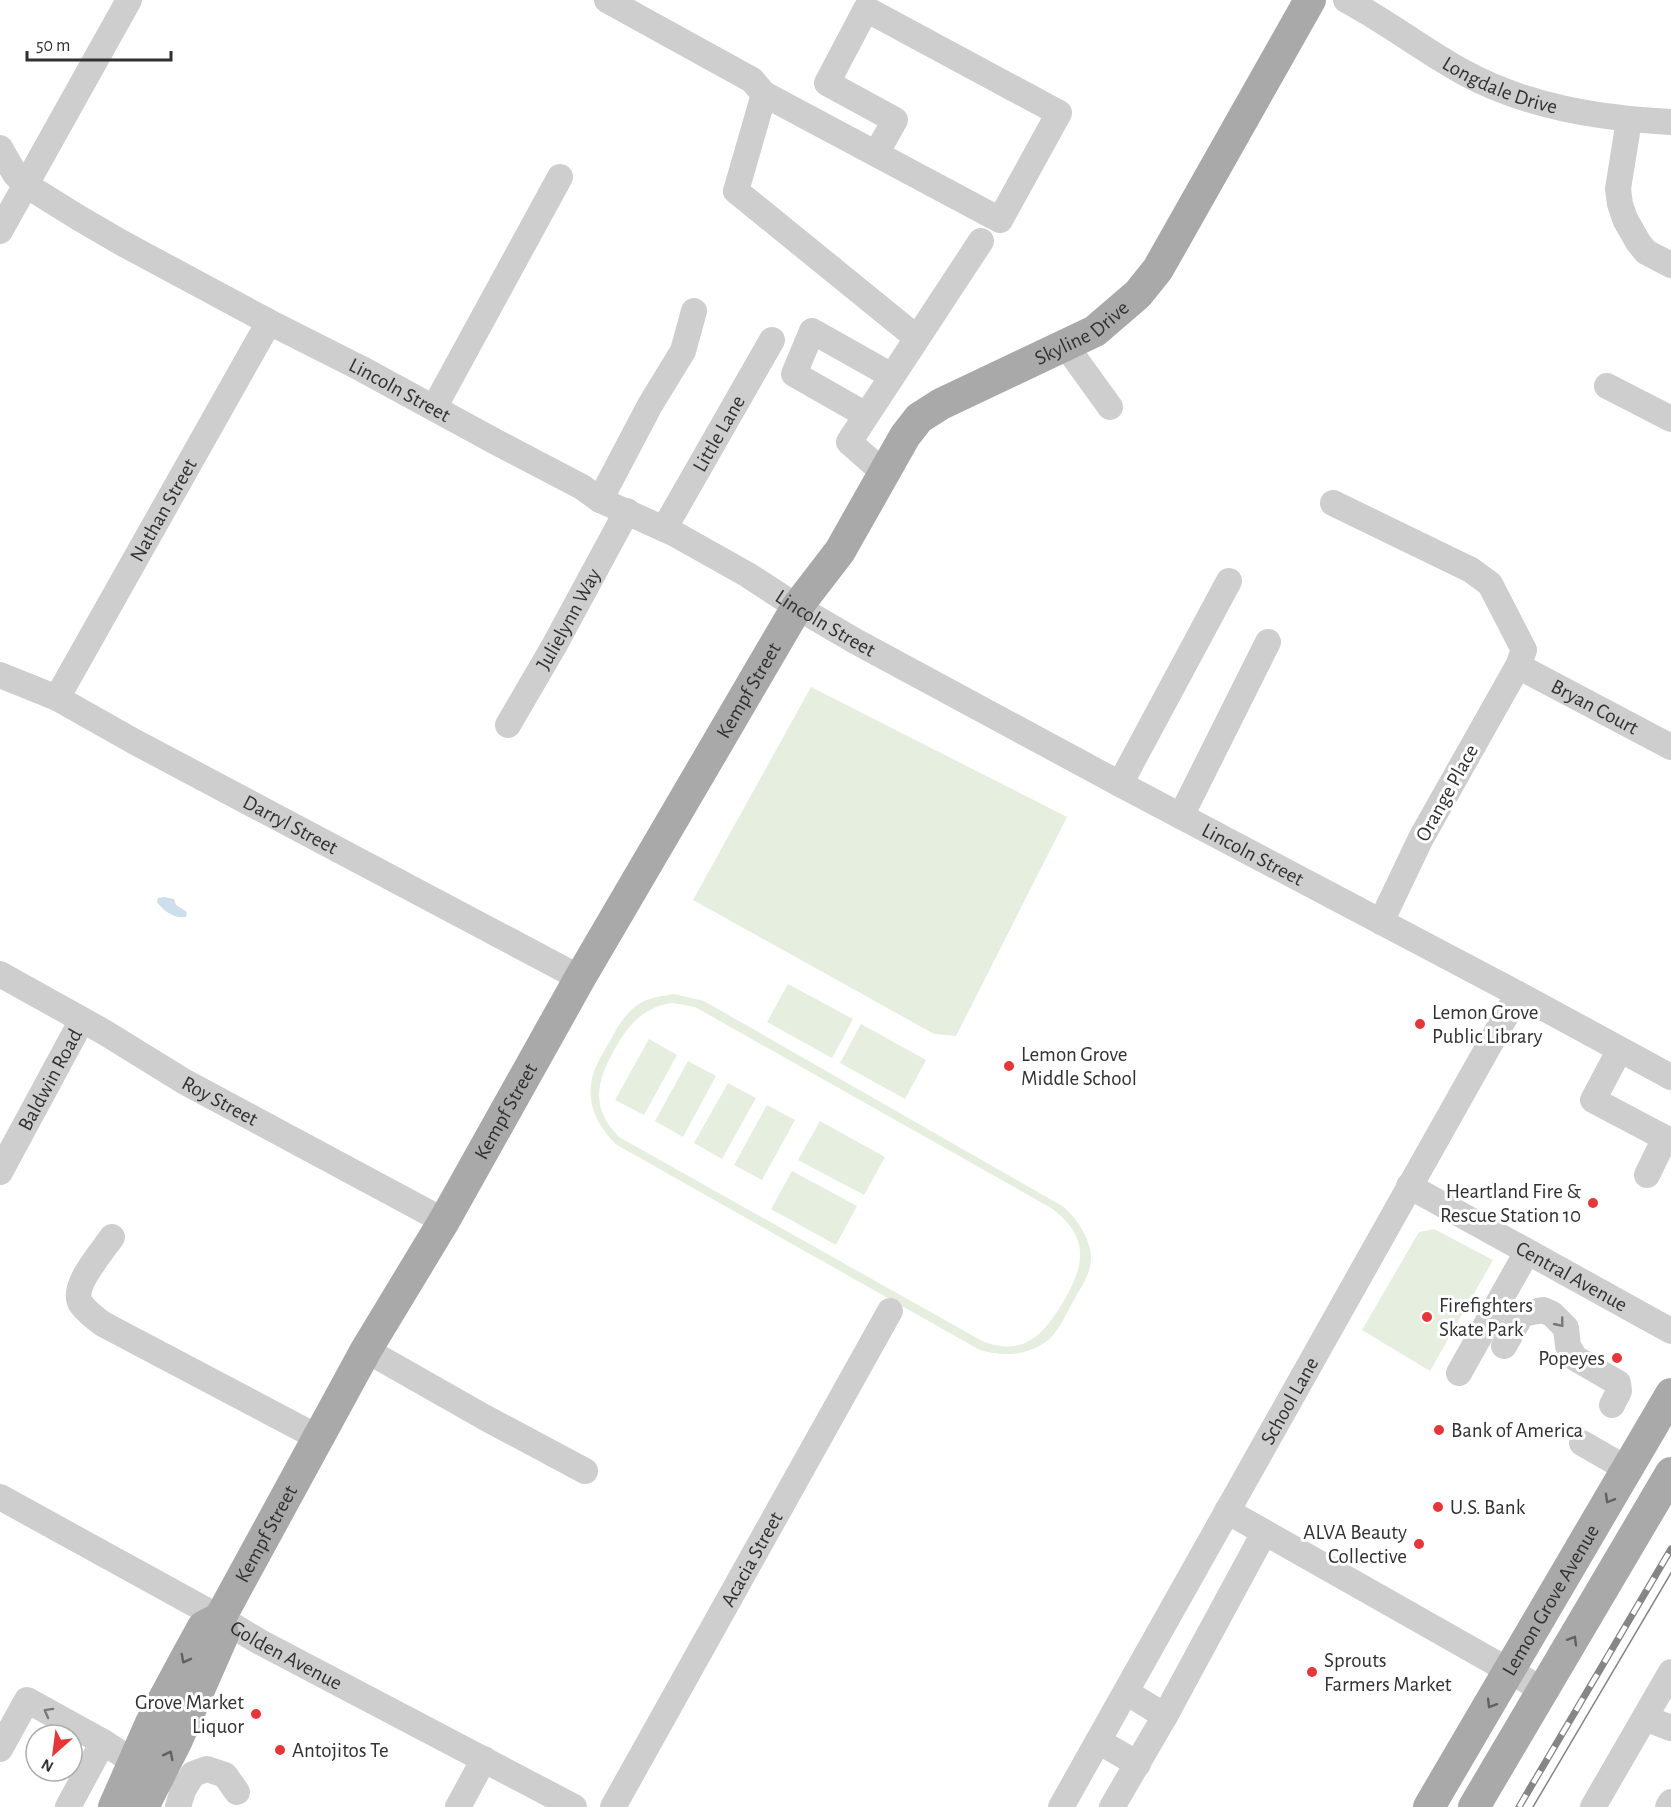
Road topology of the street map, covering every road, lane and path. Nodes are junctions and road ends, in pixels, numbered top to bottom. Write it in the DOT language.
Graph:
graph roads {
  1 [pos="129,0"];
  2 [pos="607,0"];
  3 [pos="1310,0"];
  4 [pos="1346,0"];
  5 [pos="758,87"];
  6 [pos="1629,120"];
  7 [pos="1671,122"];
  8 [pos="0,148"];
  9 [pos="876,154"];
  10 [pos="560,177"];
  11 [pos="27,185"];
  12 [pos="0,231"];
  13 [pos="981,241"];
  14 [pos="1671,265"];
  15 [pos="694,311"];
  16 [pos="269,322"];
  17 [pos="917,338"];
  18 [pos="772,340"];
  19 [pos="1066,346"];
  20 [pos="892,376"];
  21 [pos="1607,386"];
  22 [pos="1110,407"];
  23 [pos="434,408"];
  24 [pos="866,415"];
  25 [pos="1671,419"];
  26 [pos="884,473"];
  27 [pos="600,500"];
  28 [pos="1333,503"];
  29 [pos="627,511"];
  30 [pos="664,529"];
  31 [pos="1229,581"];
  32 [pos="797,607"];
  33 [pos="1268,642"];
  34 [pos="1518,666"];
  35 [pos="0,675"];
  36 [pos="57,698"];
  37 [pos="508,725"];
  38 [pos="1671,747"];
  39 [pos="1120,784"];
  40 [pos="1181,816"];
  41 [pos="1381,922"];
  42 [pos="0,974"];
  43 [pos="580,978"];
  44 [pos="1518,994"];
  45 [pos="82,1020"];
  46 [pos="1619,1051"];
  47 [pos="1671,1077"];
  48 [pos="0,1172"];
  49 [pos="1647,1175"];
  50 [pos="1409,1186"];
  51 [pos="444,1221"];
  52 [pos="112,1237"];
  53 [pos="1527,1252"];
  54 [pos="890,1311"];
  55 [pos="1671,1331"];
  56 [pos="1504,1346"];
  57 [pos="366,1350"];
  58 [pos="1459,1373"];
  59 [pos="1671,1394"];
  60 [pos="1612,1405"];
  61 [pos="317,1437"];
  62 [pos="1582,1443"];
  63 [pos="1627,1469"];
  64 [pos="585,1471"];
  65 [pos="1671,1473"];
  66 [pos="0,1497"];
  67 [pos="1227,1512"];
  68 [pos="1264,1533"];
  69 [pos="220,1618"];
  70 [pos="1510,1671"];
  71 [pos="1671,1672"];
  72 [pos="1543,1690"];
  73 [pos="1126,1692"];
  74 [pos="1165,1716"];
  75 [pos="1644,1718"];
  76 [pos="1671,1728"];
  77 [pos="1098,1741"];
  78 [pos="103,1742"];
  79 [pos="0,1749"];
  80 [pos="484,1759"];
  81 [pos="134,1762"];
  82 [pos="1138,1764"];
  83 [pos="237,1791"];
  84 [pos="1671,1802"];
  85 [pos="68,1807"];
  86 [pos="114,1807"];
  87 [pos="143,1807"];
  88 [pos="178,1807"];
  89 [pos="458,1807"];
  90 [pos="574,1807"];
  91 [pos="613,1807"];
  92 [pos="1061,1807"];
  93 [pos="1112,1807"];
  94 [pos="1429,1807"];
  95 [pos="1474,1807"];
  96 [pos="1593,1807"];
  97 [pos="1668,1807"];
  1 -- 11 [label="street"];
  2 -- 5 [label="street"];
  3 -- 19 [label="main road, Skyline Drive"];
  4 -- 6 [label="street, Longdale Drive"];
  5 -- 9 [label="street"];
  5 -- 17 [label="street"];
  6 -- 7 [label="street, Longdale Drive"];
  6 -- 14 [label="street"];
  8 -- 11 [label="street, Lincoln Street"];
  9 -- 9 [label="street"];
  10 -- 23 [label="street"];
  11 -- 12 [label="street"];
  11 -- 16 [label="street, Lincoln Street"];
  13 -- 17 [label="street"];
  15 -- 27 [label="street"];
  16 -- 23 [label="street, Lincoln Street"];
  16 -- 36 [label="street, Nathan Street"];
  17 -- 20 [label="street"];
  18 -- 30 [label="street, Little Lane"];
  19 -- 22 [label="street"];
  19 -- 26 [label="main road, Skyline Drive"];
  20 -- 24 [label="street"];
  20 -- 24 [label="street"];
  21 -- 25 [label="street"];
  23 -- 27 [label="street, Lincoln Street"];
  24 -- 26 [label="street"];
  26 -- 32 [label="main road, Skyline Drive"];
  27 -- 29 [label="street, Lincoln Street"];
  28 -- 34 [label="street"];
  29 -- 30 [label="street, Lincoln Street"];
  29 -- 37 [label="street, Julielynn Way"];
  30 -- 32 [label="street, Lincoln Street"];
  31 -- 39 [label="street"];
  32 -- 39 [label="street, Lincoln Street"];
  32 -- 43 [label="main road, Kempf Street"];
  33 -- 40 [label="street"];
  34 -- 38 [label="street, Bryan Court"];
  34 -- 41 [label="street, Orange Place"];
  35 -- 36 [label="street, Darryl Street"];
  36 -- 43 [label="street, Darryl Street"];
  39 -- 40 [label="street, Lincoln Street"];
  40 -- 41 [label="street, Lincoln Street"];
  41 -- 44 [label="street, Lincoln Street"];
  42 -- 45 [label="street, Roy Street"];
  43 -- 51 [label="main road, Kempf Street"];
  44 -- 46 [label="street, Lincoln Street"];
  44 -- 50 [label="street, School Lane"];
  45 -- 48 [label="street, Baldwin Road"];
  45 -- 51 [label="street, Roy Street"];
  46 -- 47 [label="street, Lincoln Street"];
  46 -- 49 [label="street"];
  50 -- 53 [label="street, Central Avenue"];
  50 -- 67 [label="street, School Lane"];
  51 -- 57 [label="main road, Kempf Street"];
  52 -- 61 [label="street"];
  53 -- 55 [label="street, Central Avenue"];
  53 -- 58 [label="street"];
  54 -- 91 [label="street, Acacia Street"];
  56 -- 60 [label="street, one-way"];
  57 -- 61 [label="main road, Kempf Street"];
  57 -- 64 [label="street"];
  59 -- 63 [label="main road, Lemon Grove Avenue"];
  61 -- 69 [label="main road, Kempf Street"];
  62 -- 63 [label="street"];
  63 -- 70 [label="main road, Lemon Grove Avenue, one-way"];
  72 -- 65 [label="main road, Lemon Grove Avenue, one-way"];
  66 -- 69 [label="street, Golden Avenue"];
  67 -- 68 [label="street"];
  67 -- 73 [label="street, School Lane"];
  68 -- 70 [label="street"];
  68 -- 74 [label="street"];
  69 -- 80 [label="street, Golden Avenue"];
  69 -- 81 [label="main road, Kempf Street, one-way"];
  87 -- 69 [label="main road, Kempf Street, one-way"];
  70 -- 72 [label="street"];
  70 -- 94 [label="main road, Lemon Grove Avenue, one-way"];
  71 -- 75 [label="street"];
  72 -- 95 [label="main road, Lemon Grove Avenue"];
  73 -- 74 [label="street"];
  73 -- 77 [label="street, School Lane"];
  74 -- 82 [label="street"];
  75 -- 76 [label="street"];
  75 -- 96 [label="street"];
  77 -- 82 [label="street"];
  77 -- 92 [label="street, School Lane"];
  78 -- 79 [label="street, one-way"];
  78 -- 81 [label="street"];
  78 -- 85 [label="street"];
  80 -- 89 [label="street"];
  80 -- 90 [label="street, Golden Avenue"];
  81 -- 86 [label="main road, Kempf Street"];
  82 -- 93 [label="street"];
  83 -- 88 [label="street"];
  84 -- 97 [label="street"];
}
